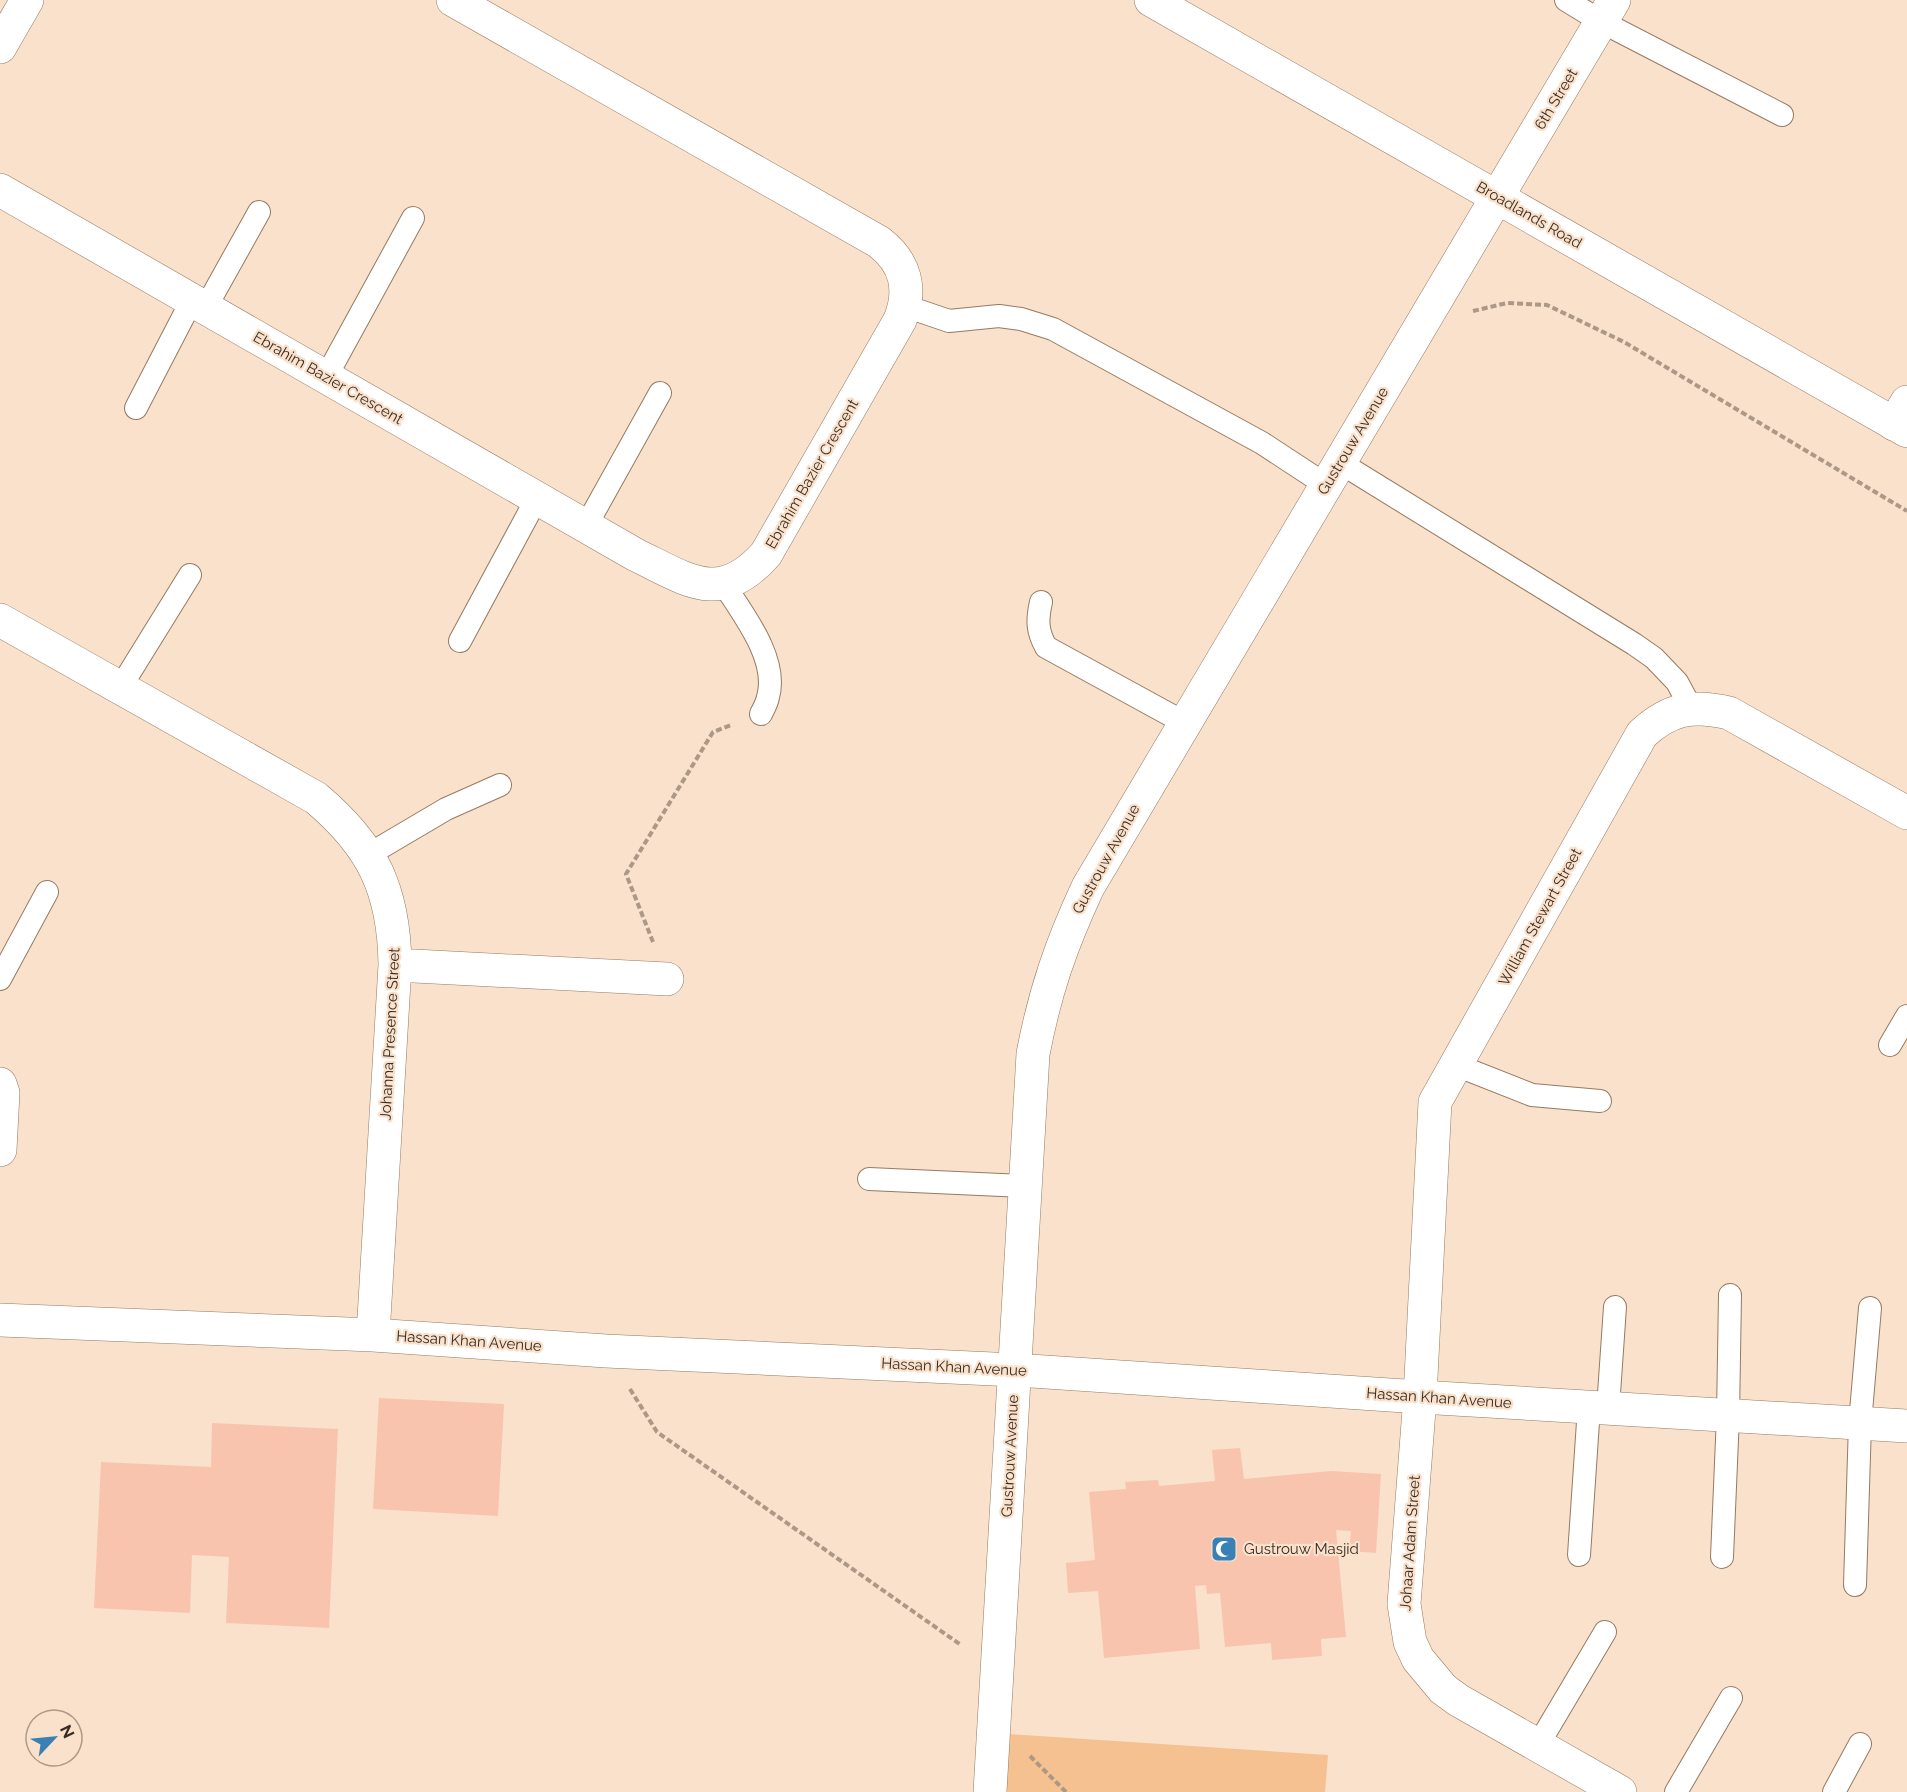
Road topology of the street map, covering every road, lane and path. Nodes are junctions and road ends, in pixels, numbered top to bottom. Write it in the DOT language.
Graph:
graph roads {
  1 [pos="27,0"];
  2 [pos="453,0"];
  3 [pos="1151,0"];
  4 [pos="1566,0"];
  5 [pos="1608,11"];
  6 [pos="0,47"];
  7 [pos="1782,115"];
  8 [pos="0,190"];
  9 [pos="1497,197"];
  10 [pos="259,212"];
  11 [pos="413,218"];
  12 [pos="199,304"];
  13 [pos="905,306"];
  14 [pos="1422,323"];
  15 [pos="326,377"];
  16 [pos="660,393"];
  17 [pos="136,408"];
  18 [pos="1903,419"];
  19 [pos="1333,474"];
  20 [pos="537,498"];
  21 [pos="1907,511"];
  22 [pos="586,526"];
  23 [pos="190,575"];
  24 [pos="723,583"];
  25 [pos="1041,602"];
  26 [pos="0,620"];
  27 [pos="460,640"];
  28 [pos="120,688"];
  29 [pos="1691,708"];
  30 [pos="761,714"];
  31 [pos="1185,723"];
  32 [pos="500,785"];
  33 [pos="1907,813"];
  34 [pos="368,855"];
  35 [pos="47,892"];
  36 [pos="395,965"];
  37 [pos="0,979"];
  38 [pos="667,979"];
  39 [pos="1907,1016"];
  40 [pos="1890,1045"];
  41 [pos="1456,1065"];
  42 [pos="0,1084"];
  43 [pos="1600,1101"];
  44 [pos="0,1150"];
  45 [pos="869,1179"];
  46 [pos="1025,1185"];
  47 [pos="1730,1295"];
  48 [pos="1615,1307"];
  49 [pos="1870,1308"];
  50 [pos="0,1320"];
  51 [pos="373,1335"];
  52 [pos="606,1351"];
  53 [pos="1015,1370"];
  54 [pos="1420,1398"];
  55 [pos="1598,1408"];
  56 [pos="1728,1416"];
  57 [pos="1860,1423"];
  58 [pos="1907,1426"];
  59 [pos="1579,1555"];
  60 [pos="1722,1557"];
  61 [pos="1855,1585"];
  62 [pos="1605,1632"];
  63 [pos="997,1671"];
  64 [pos="1731,1698"];
  65 [pos="1860,1744"];
  66 [pos="1538,1745"];
  67 [pos="1028,1753"];
  68 [pos="990,1792"];
  69 [pos="1066,1792"];
  70 [pos="1620,1792"];
  71 [pos="1676,1792"];
  72 [pos="1834,1792"];
  1 -- 6 [label="street"];
  2 -- 13 [label="street, Ebrahim Bazier Crescent"];
  3 -- 9 [label="street, Broadlands Road"];
  4 -- 5 [label="lane"];
  5 -- 7 [label="lane"];
  5 -- 9 [label="street, 6th Street"];
  8 -- 12 [label="street, Ebrahim Bazier Crescent"];
  9 -- 14 [label="street, Gustrouw Avenue"];
  9 -- 18 [label="street, Broadlands Road"];
  10 -- 12 [label="lane"];
  11 -- 15 [label="lane"];
  12 -- 15 [label="street, Ebrahim Bazier Crescent"];
  12 -- 17 [label="lane"];
  13 -- 19 [label="lane"];
  13 -- 24 [label="street, Ebrahim Bazier Crescent"];
  14 -- 19 [label="street, Gustrouw Avenue"];
  14 -- 21 [label="path"];
  15 -- 20 [label="street, Ebrahim Bazier Crescent"];
  16 -- 22 [label="lane"];
  19 -- 29 [label="lane"];
  19 -- 31 [label="street, Gustrouw Avenue"];
  20 -- 22 [label="street, Ebrahim Bazier Crescent"];
  20 -- 27 [label="lane"];
  22 -- 24 [label="street, Ebrahim Bazier Crescent"];
  23 -- 28 [label="lane"];
  24 -- 30 [label="lane"];
  25 -- 31 [label="lane"];
  26 -- 28 [label="street, Johanna Presence Street"];
  28 -- 34 [label="street, Johanna Presence Street"];
  29 -- 33 [label="street, William Stewart Street"];
  29 -- 41 [label="street, William Stewart Street"];
  30 -- 38 [label="path"];
  31 -- 46 [label="street, Gustrouw Avenue"];
  32 -- 34 [label="lane"];
  34 -- 36 [label="street, Johanna Presence Street"];
  35 -- 37 [label="lane"];
  36 -- 38 [label="street"];
  36 -- 51 [label="street, Johanna Presence Street"];
  39 -- 40 [label="lane"];
  41 -- 43 [label="lane"];
  41 -- 54 [label="street, William Stewart Street"];
  42 -- 44 [label="street"];
  45 -- 46 [label="lane"];
  46 -- 53 [label="street, Gustrouw Avenue"];
  47 -- 56 [label="lane"];
  48 -- 55 [label="lane"];
  49 -- 57 [label="lane"];
  50 -- 51 [label="street, Hassan Khan Avenue"];
  51 -- 52 [label="street, Hassan Khan Avenue"];
  52 -- 53 [label="street, Hassan Khan Avenue"];
  52 -- 63 [label="path"];
  53 -- 54 [label="street, Hassan Khan Avenue"];
  53 -- 63 [label="street, Gustrouw Avenue"];
  54 -- 55 [label="street, Hassan Khan Avenue"];
  54 -- 66 [label="street, Johaar Adam Street"];
  55 -- 56 [label="street, Hassan Khan Avenue"];
  55 -- 59 [label="lane"];
  56 -- 57 [label="street, Hassan Khan Avenue"];
  56 -- 60 [label="lane"];
  57 -- 58 [label="street, Hassan Khan Avenue"];
  57 -- 61 [label="lane"];
  62 -- 66 [label="lane"];
  63 -- 68 [label="street, Gustrouw Avenue"];
  64 -- 71 [label="lane"];
  65 -- 72 [label="lane"];
  66 -- 70 [label="street, Johaar Adam Street"];
  67 -- 69 [label="path"];
}
